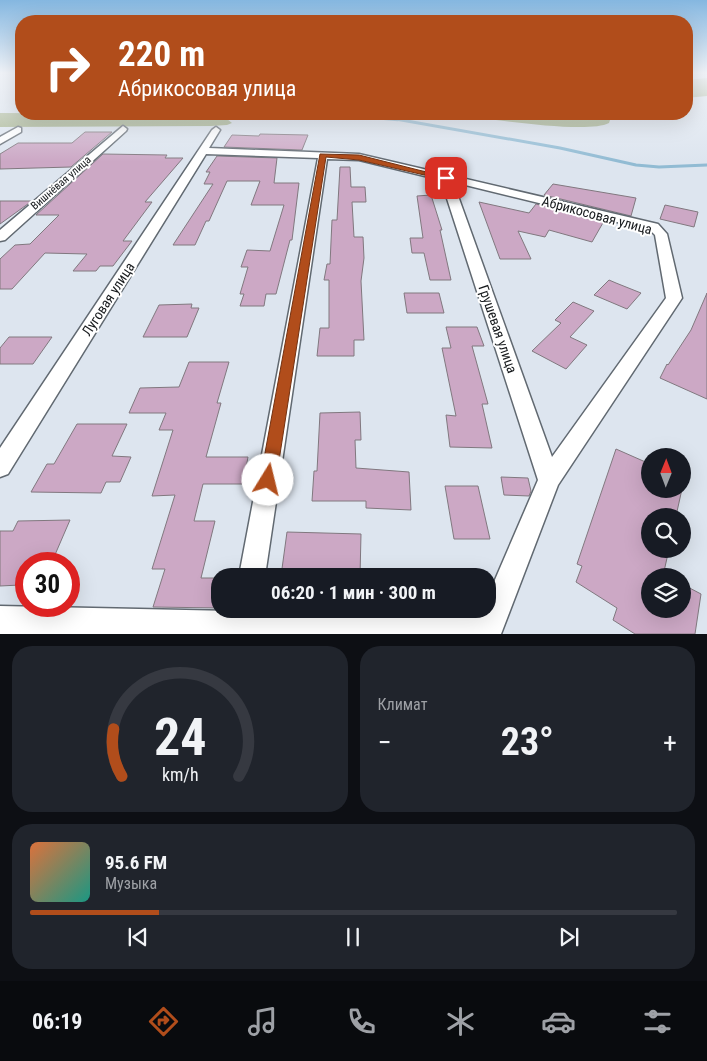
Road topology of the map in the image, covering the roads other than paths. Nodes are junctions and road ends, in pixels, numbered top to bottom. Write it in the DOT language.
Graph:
graph roads {
  1 [pos="123,129"];
  2 [pos="18,130"];
  3 [pos="216,130"];
  4 [pos="0,141"];
  5 [pos="204,151"];
  6 [pos="323,155"];
  7 [pos="446,178"];
  8 [pos="0,238"];
  9 [pos="0,467"];
  10 [pos="549,480"];
  11 [pos="253,568"];
  12 [pos="245,618"];
  13 [pos="0,620"];
  14 [pos="486,633"];
  1 -- 8 [label="street, Вишнёвая улица"];
  2 -- 4 [label="street"];
  3 -- 5 [label="street, Луговая улица"];
  5 -- 6 [label="street, Абрикосовая улица"];
  5 -- 9 [label="street, Луговая улица"];
  6 -- 7 [label="street, Абрикосовая улица"];
  6 -- 11 [label="street"];
  7 -- 10 [label="street, Грушевая улица"];
  7 -- 10 [label="street, Абрикосовая улица"];
  10 -- 14 [label="street, Абрикосовая улица"];
  12 -- 13 [label="street"];
  12 -- 14 [label="street"];
}
